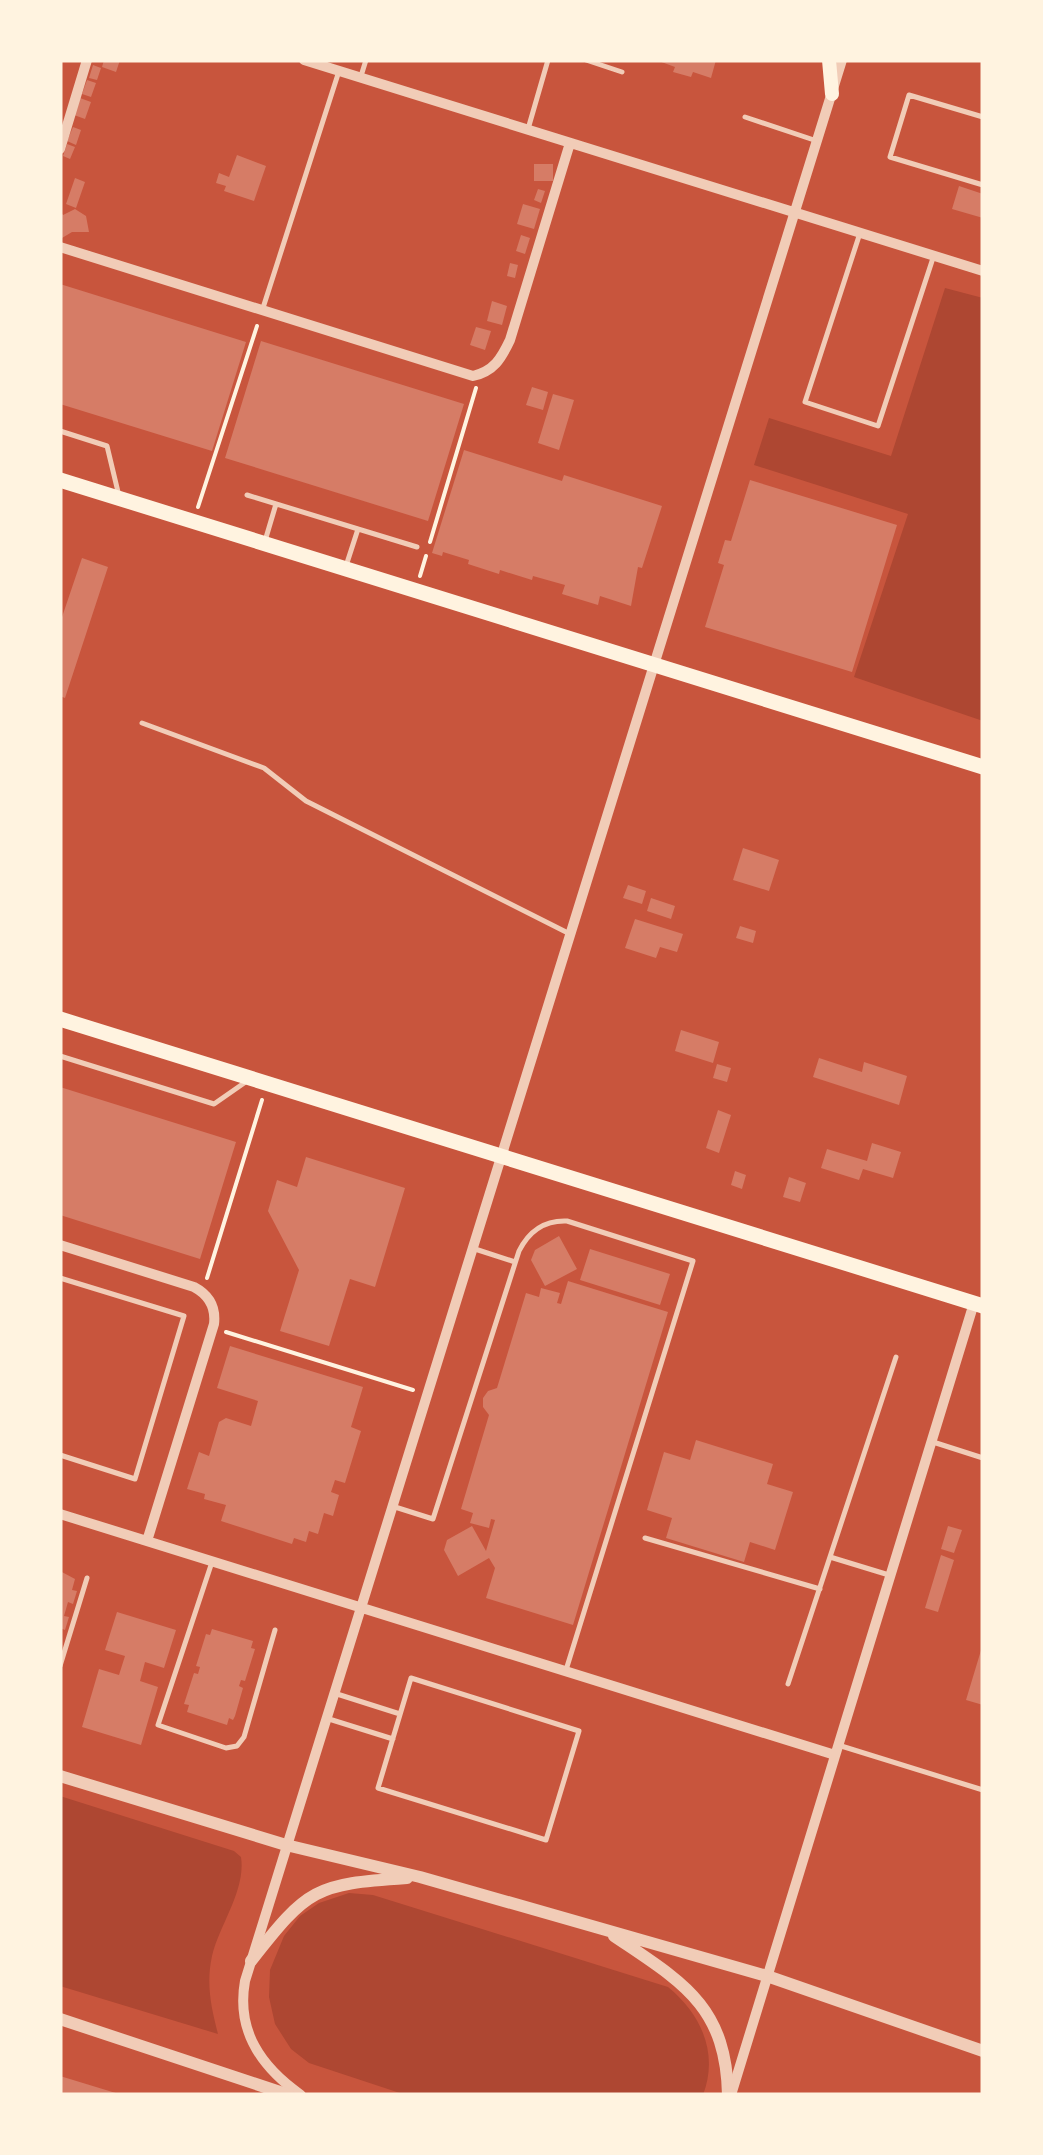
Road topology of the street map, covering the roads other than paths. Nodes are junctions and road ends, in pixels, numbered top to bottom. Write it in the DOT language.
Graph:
graph roads {
  1 [pos="87,60"];
  2 [pos="304,60"];
  3 [pos="366,60"];
  4 [pos="548,60"];
  5 [pos="586,60"];
  6 [pos="829,60"];
  7 [pos="842,60"];
  8 [pos="339,71"];
  9 [pos="622,72"];
  10 [pos="360,78"];
  11 [pos="832,94"];
  12 [pos="745,117"];
  13 [pos="983,117"];
  14 [pos="528,130"];
  15 [pos="817,141"];
  16 [pos="570,143"];
  17 [pos="60,148"];
  18 [pos="983,185"];
  19 [pos="795,213"];
  20 [pos="860,233"];
  21 [pos="60,247"];
  22 [pos="933,256"];
  23 [pos="983,271"];
  24 [pos="262,312"];
  25 [pos="60,431"];
  26 [pos="60,480"];
  27 [pos="248,495"];
  28 [pos="119,498"];
  29 [pos="276,504"];
  30 [pos="358,529"];
  31 [pos="264,544"];
  32 [pos="417,547"];
  33 [pos="346,569"];
  34 [pos="654,665"];
  35 [pos="142,723"];
  36 [pos="983,767"];
  37 [pos="570,934"];
  38 [pos="60,1019"];
  39 [pos="60,1056"];
  40 [pos="250,1078"];
  41 [pos="501,1156"];
  42 [pos="60,1246"];
  43 [pos="472,1248"];
  44 [pos="516,1262"];
  45 [pos="60,1278"];
  46 [pos="978,1305"];
  47 [pos="896,1357"];
  48 [pos="931,1441"];
  49 [pos="60,1456"];
  50 [pos="983,1458"];
  51 [pos="392,1506"];
  52 [pos="60,1514"];
  53 [pos="645,1538"];
  54 [pos="147,1541"];
  55 [pos="830,1556"];
  56 [pos="212,1562"];
  57 [pos="890,1575"];
  58 [pos="87,1578"];
  59 [pos="820,1589"];
  60 [pos="360,1608"];
  61 [pos="276,1630"];
  62 [pos="61,1661"];
  63 [pos="566,1672"];
  64 [pos="788,1684"];
  65 [pos="334,1693"];
  66 [pos="400,1714"];
  67 [pos="326,1718"];
  68 [pos="393,1738"];
  69 [pos="836,1750"];
  70 [pos="60,1776"];
  71 [pos="983,1790"];
  72 [pos="286,1845"];
  73 [pos="420,1877"];
  74 [pos="604,1930"];
  75 [pos="251,1961"];
  76 [pos="767,1976"];
  77 [pos="60,2019"];
  78 [pos="983,2051"];
  79 [pos="289,2095"];
  80 [pos="301,2095"];
  81 [pos="730,2095"];
  1 -- 17 [label="street"];
  2 -- 8 [label="street"];
  3 -- 10 [label="lane"];
  4 -- 14 [label="lane"];
  5 -- 9 [label="lane"];
  6 -- 11 [label="main road"];
  7 -- 11 [label="street"];
  8 -- 10 [label="street"];
  8 -- 24 [label="lane"];
  10 -- 14 [label="street"];
  11 -- 15 [label="street"];
  12 -- 15 [label="lane"];
  13 -- 18 [label="lane"];
  14 -- 16 [label="street"];
  15 -- 19 [label="street"];
  16 -- 19 [label="street"];
  16 -- 24 [label="street"];
  19 -- 20 [label="street"];
  19 -- 34 [label="street"];
  20 -- 22 [label="street"];
  20 -- 22 [label="lane"];
  21 -- 24 [label="street"];
  22 -- 23 [label="street"];
  25 -- 28 [label="lane"];
  26 -- 28 [label="main road"];
  27 -- 29 [label="lane"];
  28 -- 31 [label="main road"];
  29 -- 30 [label="lane"];
  29 -- 31 [label="lane"];
  30 -- 32 [label="lane"];
  30 -- 33 [label="lane"];
  31 -- 33 [label="main road"];
  33 -- 34 [label="main road"];
  34 -- 36 [label="main road"];
  34 -- 37 [label="street"];
  35 -- 37 [label="lane"];
  37 -- 41 [label="street"];
  38 -- 40 [label="main road"];
  39 -- 40 [label="lane"];
  40 -- 41 [label="main road"];
  41 -- 43 [label="street"];
  41 -- 46 [label="main road"];
  42 -- 54 [label="street"];
  43 -- 44 [label="lane"];
  43 -- 51 [label="street"];
  44 -- 51 [label="lane"];
  44 -- 63 [label="lane"];
  45 -- 49 [label="lane"];
  46 -- 48 [label="street"];
  47 -- 55 [label="lane"];
  48 -- 50 [label="lane"];
  48 -- 57 [label="street"];
  51 -- 60 [label="street"];
  52 -- 54 [label="street"];
  53 -- 59 [label="lane"];
  54 -- 56 [label="street"];
  55 -- 57 [label="lane"];
  55 -- 59 [label="lane"];
  56 -- 60 [label="street"];
  56 -- 61 [label="lane"];
  57 -- 69 [label="street"];
  58 -- 62 [label="lane"];
  59 -- 64 [label="lane"];
  60 -- 63 [label="street"];
  60 -- 65 [label="street"];
  63 -- 69 [label="street"];
  65 -- 66 [label="lane"];
  65 -- 67 [label="street"];
  66 -- 68 [label="lane"];
  66 -- 68 [label="lane"];
  67 -- 68 [label="lane"];
  67 -- 72 [label="street"];
  69 -- 71 [label="lane"];
  69 -- 76 [label="street"];
  70 -- 72 [label="street"];
  72 -- 73 [label="street"];
  72 -- 75 [label="street"];
  73 -- 74 [label="street"];
  73 -- 75 [label="street"];
  74 -- 76 [label="street"];
  74 -- 81 [label="street"];
  75 -- 80 [label="street"];
  76 -- 78 [label="street"];
  76 -- 81 [label="street"];
  77 -- 79 [label="street"];
}
